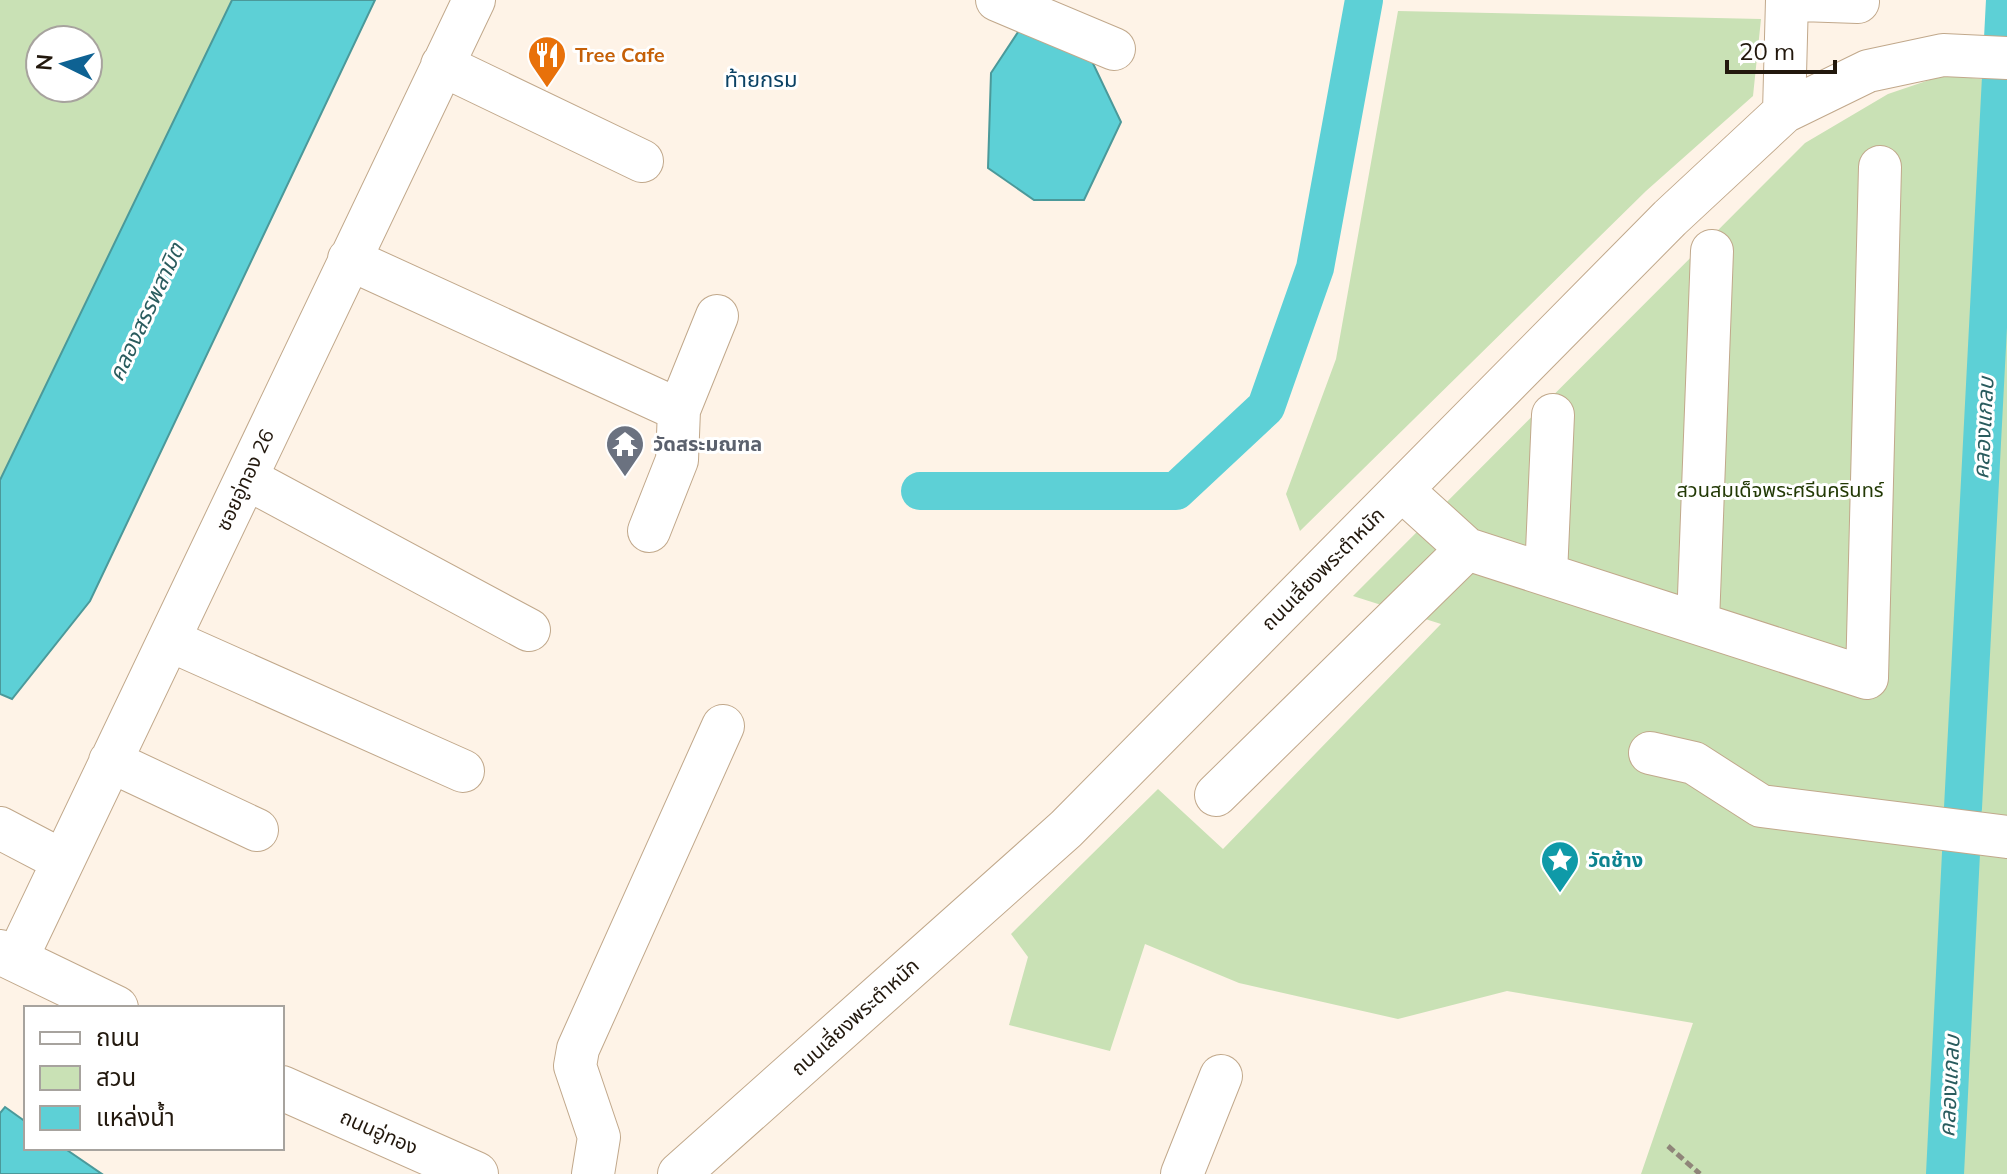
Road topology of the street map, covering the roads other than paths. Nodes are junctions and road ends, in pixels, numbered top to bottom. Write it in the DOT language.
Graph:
graph roads {
  1 [pos="474,0"];
  2 [pos="997,0"];
  3 [pos="1787,0"];
  4 [pos="1800,0"];
  5 [pos="1858,2"];
  6 [pos="1114,49"];
  7 [pos="2007,58"];
  8 [pos="442,65"];
  9 [pos="1784,112"];
  10 [pos="642,161"];
  11 [pos="1880,167"];
  12 [pos="1712,251"];
  13 [pos="349,259"];
  14 [pos="717,316"];
  15 [pos="679,410"];
  16 [pos="1553,415"];
  17 [pos="246,478"];
  18 [pos="1402,490"];
  19 [pos="649,531"];
  20 [pos="1467,549"];
  21 [pos="1546,574"];
  22 [pos="1698,622"];
  23 [pos="529,630"];
  24 [pos="169,640"];
  25 [pos="723,726"];
  26 [pos="1650,753"];
  27 [pos="110,761"];
  28 [pos="463,771"];
  29 [pos="1216,795"];
  30 [pos="0,828"];
  31 [pos="257,830"];
  32 [pos="2007,837"];
  33 [pos="63,861"];
  34 [pos="8,956"];
  35 [pos="112,1006"];
  36 [pos="1221,1076"];
  37 [pos="284,1089"];
  38 [pos="476,1174"];
  39 [pos="593,1174"];
  40 [pos="679,1174"];
  41 [pos="1182,1174"];
  1 -- 8 [label="street, ซอยอู่ทอง 26"];
  2 -- 6 [label="street"];
  3 -- 9 [label="street"];
  4 -- 5 [label="street"];
  7 -- 9 [label="street, ถนนเลี่ยงพระตำหนัก"];
  8 -- 10 [label="street"];
  8 -- 13 [label="street, ซอยอู่ทอง 26"];
  9 -- 18 [label="street, ถนนเลี่ยงพระตำหนัก"];
  11 -- 22 [label="street"];
  12 -- 22 [label="street"];
  13 -- 15 [label="street"];
  13 -- 17 [label="street, ซอยอู่ทอง 26"];
  14 -- 15 [label="street"];
  15 -- 19 [label="street"];
  16 -- 21 [label="street"];
  17 -- 23 [label="street"];
  17 -- 24 [label="street, ซอยอู่ทอง 26"];
  18 -- 20 [label="street"];
  18 -- 40 [label="street, ถนนเลี่ยงพระตำหนัก"];
  20 -- 21 [label="street"];
  20 -- 29 [label="street"];
  21 -- 22 [label="street"];
  24 -- 27 [label="street, ซอยอู่ทอง 26"];
  24 -- 28 [label="street"];
  25 -- 39 [label="street"];
  26 -- 32 [label="street"];
  27 -- 31 [label="street"];
  27 -- 33 [label="street, ซอยอู่ทอง 26"];
  30 -- 33 [label="street"];
  33 -- 34 [label="street, ซอยอู่ทอง 26"];
  34 -- 35 [label="main road"];
  36 -- 41 [label="street"];
  37 -- 38 [label="main road, ถนนอู่ทอง"];
}
